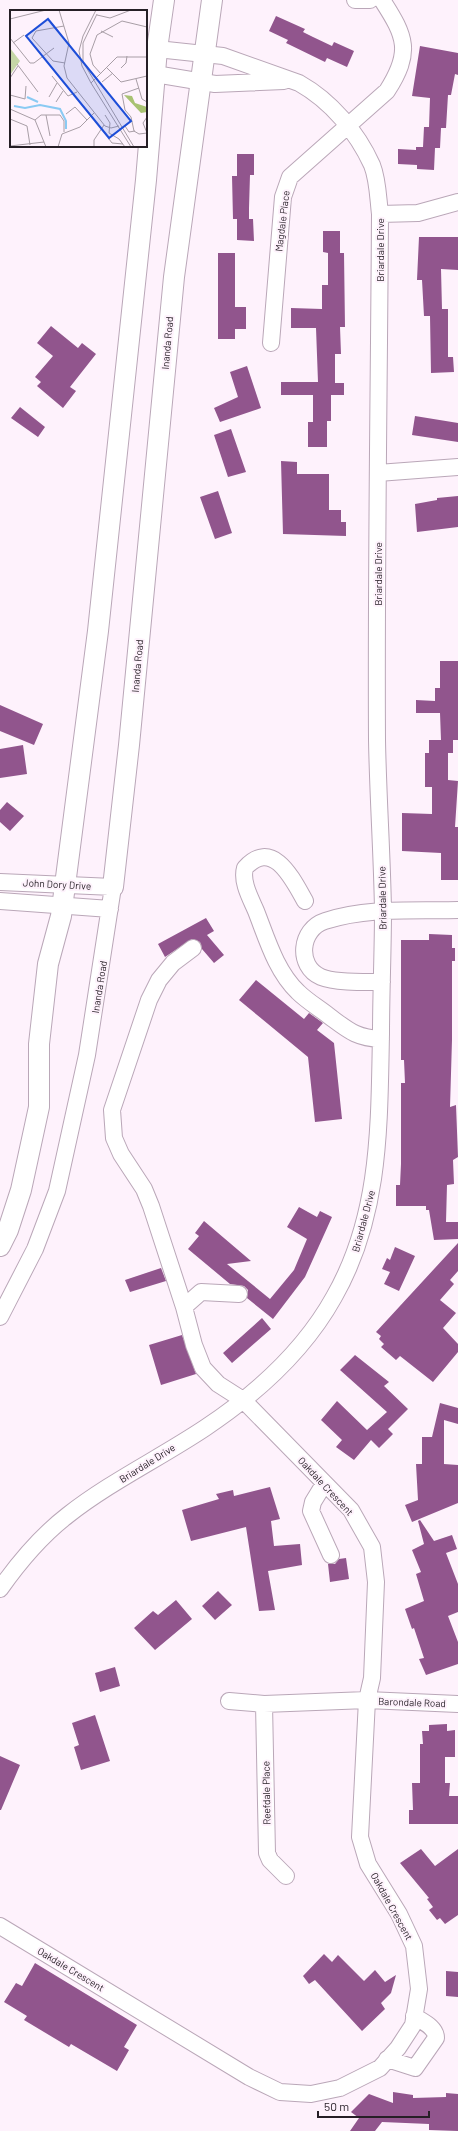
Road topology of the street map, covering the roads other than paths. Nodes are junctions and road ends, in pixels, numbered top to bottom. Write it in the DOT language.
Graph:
graph roads {
  1 [pos="164,0"];
  2 [pos="212,0"];
  3 [pos="354,0"];
  4 [pos="370,0"];
  5 [pos="382,0"];
  6 [pos="156,49"];
  7 [pos="205,53"];
  8 [pos="155,74"];
  9 [pos="201,81"];
  10 [pos="290,81"];
  11 [pos="347,126"];
  12 [pos="458,202"];
  13 [pos="380,214"];
  14 [pos="271,343"];
  15 [pos="458,467"];
  16 [pos="378,474"];
  17 [pos="0,882"];
  18 [pos="64,885"];
  19 [pos="113,887"];
  20 [pos="0,901"];
  21 [pos="305,901"];
  22 [pos="62,907"];
  23 [pos="110,909"];
  24 [pos="458,910"];
  25 [pos="383,911"];
  26 [pos="193,948"];
  27 [pos="382,982"];
  28 [pos="381,1039"];
  29 [pos="0,1246"];
  30 [pos="239,1294"];
  31 [pos="184,1307"];
  32 [pos="0,1317"];
  33 [pos="243,1400"];
  34 [pos="324,1484"];
  35 [pos="331,1555"];
  36 [pos="0,1589"];
  37 [pos="367,1700"];
  38 [pos="230,1701"];
  39 [pos="264,1704"];
  40 [pos="458,1704"];
  41 [pos="286,1876"];
  42 [pos="0,1926"];
  43 [pos="414,2016"];
  44 [pos="387,2059"];
  1 -- 6 [label="main road"];
  2 -- 7 [label="main road, Inanda Road"];
  3 -- 4 [label="street"];
  5 -- 11 [label="street, Magdale Place"];
  6 -- 7 [label="street, Briardale Drive"];
  6 -- 8 [label="main road"];
  7 -- 9 [label="main road, Inanda Road"];
  7 -- 10 [label="street, Briardale Drive"];
  8 -- 9 [label="street, Briardale Drive"];
  8 -- 18 [label="main road"];
  9 -- 10 [label="street, Briardale Drive"];
  9 -- 19 [label="main road, Inanda Road"];
  10 -- 11 [label="street, Briardale Drive"];
  11 -- 13 [label="street, Briardale Drive"];
  11 -- 14 [label="street, Magdale Place"];
  12 -- 13 [label="street"];
  13 -- 16 [label="street, Briardale Drive"];
  15 -- 16 [label="street"];
  16 -- 25 [label="street, Briardale Drive"];
  17 -- 18 [label="street, John Dory Drive"];
  18 -- 19 [label="street, John Dory Drive"];
  18 -- 22 [label="main road"];
  19 -- 23 [label="street, Inanda Road"];
  20 -- 22 [label="street, John Dory Drive"];
  21 -- 28 [label="street"];
  22 -- 23 [label="street, John Dory Drive"];
  22 -- 29 [label="main road"];
  23 -- 32 [label="street, Inanda Road"];
  24 -- 25 [label="street"];
  25 -- 27 [label="street, Briardale Drive"];
  25 -- 27 [label="street"];
  26 -- 31 [label="street, Oakdale Crescent"];
  27 -- 28 [label="street, Briardale Drive"];
  28 -- 33 [label="street, Briardale Drive"];
  30 -- 31 [label="street"];
  31 -- 33 [label="street, Oakdale Crescent"];
  33 -- 34 [label="street, Oakdale Crescent"];
  33 -- 36 [label="street, Briardale Drive"];
  34 -- 35 [label="street"];
  34 -- 37 [label="street, Oakdale Crescent"];
  37 -- 39 [label="street"];
  37 -- 40 [label="street, Barondale Road"];
  37 -- 43 [label="street, Oakdale Crescent"];
  38 -- 39 [label="street"];
  39 -- 41 [label="street, Reefdale Place"];
  42 -- 44 [label="street, Oakdale Crescent"];
  43 -- 44 [label="street, Oakdale Crescent"];
  43 -- 44 [label="street"];
}
